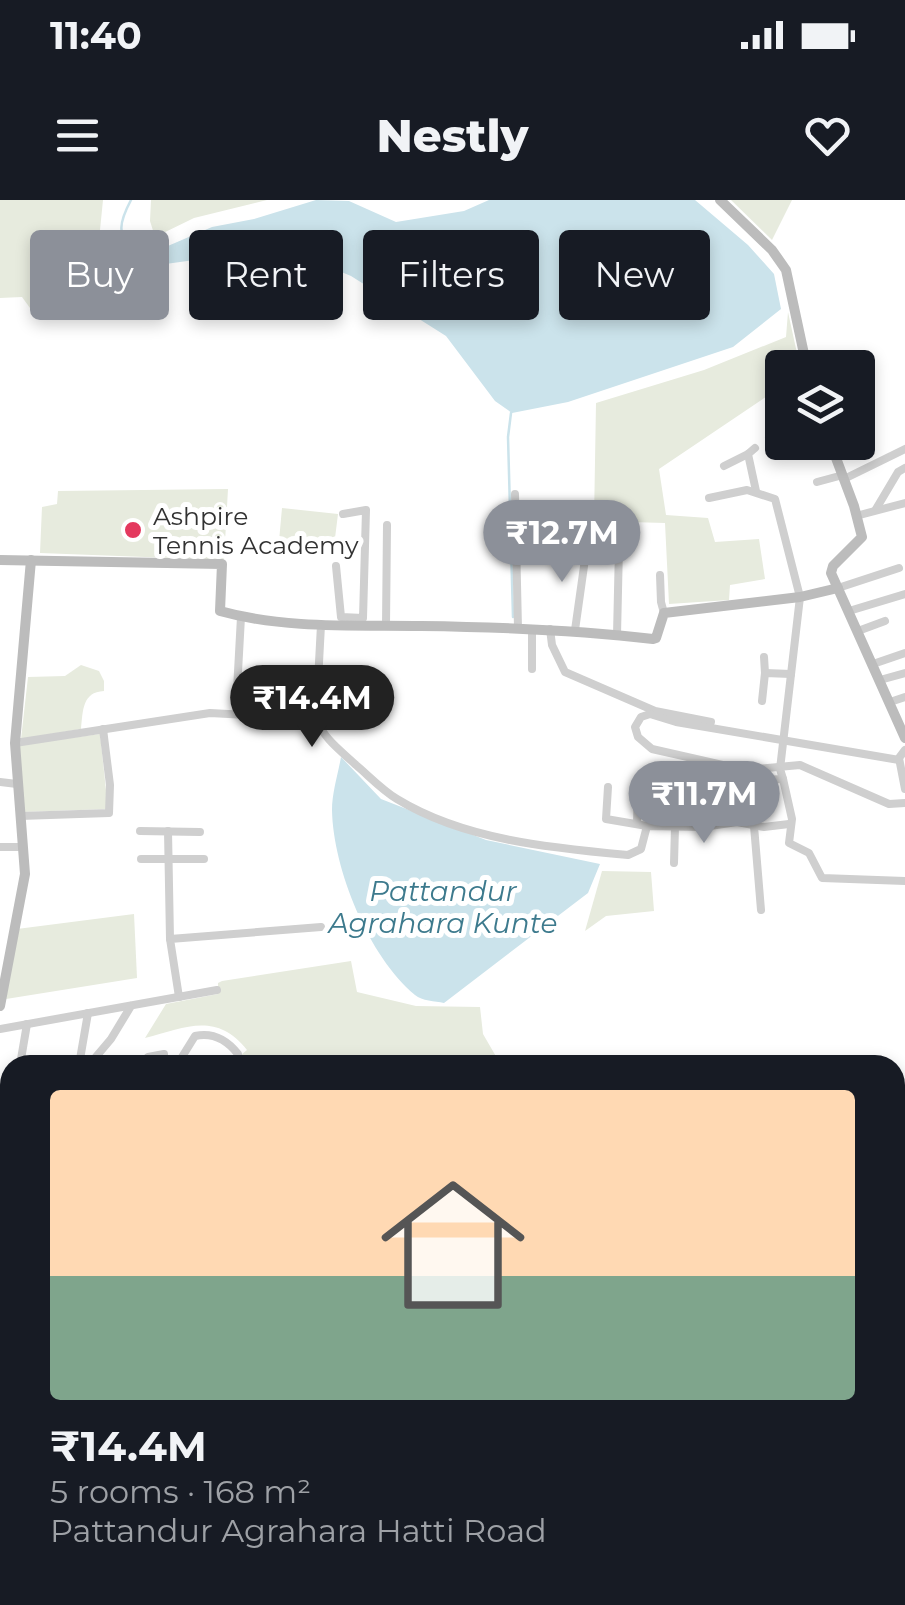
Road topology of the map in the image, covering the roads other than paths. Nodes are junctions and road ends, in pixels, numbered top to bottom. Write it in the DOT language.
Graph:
graph roads {
  1 [pos="720,200"];
  2 [pos="804,350"];
  3 [pos="905,449"];
  4 [pos="837,460"];
  5 [pos="724,466"];
  6 [pos="905,468"];
  7 [pos="843,477"];
  8 [pos="816,482"];
  9 [pos="756,491"];
  10 [pos="516,494"];
  11 [pos="709,498"];
  12 [pos="905,503"];
  13 [pos="876,509"];
  14 [pos="344,514"];
  15 [pos="856,516"];
  16 [pos="387,526"];
  17 [pos="586,545"];
  18 [pos="619,547"];
  19 [pos="0,560"];
  20 [pos="31,560"];
  21 [pos="336,566"];
  22 [pos="899,568"];
  23 [pos="660,575"];
  24 [pos="838,588"];
  25 [pos="905,594"];
  26 [pos="800,597"];
  27 [pos="849,611"];
  28 [pos="664,612"];
  29 [pos="242,617"];
  30 [pos="352,621"];
  31 [pos="885,621"];
  32 [pos="321,625"];
  33 [pos="386,625"];
  34 [pos="518,628"];
  35 [pos="532,629"];
  36 [pos="550,629"];
  37 [pos="574,630"];
  38 [pos="858,631"];
  39 [pos="617,635"];
  40 [pos="905,653"];
  41 [pos="764,658"];
  42 [pos="873,664"];
  43 [pos="532,669"];
  44 [pos="765,673"];
  45 [pos="905,673"];
  46 [pos="791,674"];
  47 [pos="880,680"];
  48 [pos="237,690"];
  49 [pos="905,697"];
  50 [pos="762,702"];
  51 [pos="890,702"];
  52 [pos="316,719"];
  53 [pos="730,726"];
  54 [pos="102,729"];
  55 [pos="905,738"];
  56 [pos="785,740"];
  57 [pos="15,743"];
  58 [pos="905,750"];
  59 [pos="899,760"];
  60 [pos="780,766"];
  61 [pos="783,779"];
  62 [pos="742,781"];
  63 [pos="0,782"];
  64 [pos="17,784"];
  65 [pos="608,786"];
  66 [pos="638,786"];
  67 [pos="905,788"];
  68 [pos="905,803"];
  69 [pos="20,816"];
  70 [pos="789,824"];
  71 [pos="638,826"];
  72 [pos="754,826"];
  73 [pos="675,827"];
  74 [pos="140,831"];
  75 [pos="168,831"];
  76 [pos="200,832"];
  77 [pos="0,846"];
  78 [pos="23,847"];
  79 [pos="141,859"];
  80 [pos="168,859"];
  81 [pos="204,859"];
  82 [pos="674,863"];
  83 [pos="905,881"];
  84 [pos="761,910"];
  85 [pos="321,927"];
  86 [pos="170,939"];
  87 [pos="218,990"];
  88 [pos="179,997"];
  89 [pos="0,1006"];
  90 [pos="130,1006"];
  91 [pos="88,1013"];
  92 [pos="27,1024"];
  93 [pos="0,1029"];
  94 [pos="164,1054"];
  95 [pos="22,1055"];
  96 [pos="81,1055"];
  97 [pos="97,1055"];
  98 [pos="159,1055"];
  99 [pos="183,1055"];
  100 [pos="236,1055"];
  1 -- 2 [label="street"];
  3 -- 7 [label="street"];
  4 -- 7 [label="street"];
  5 -- 9 [label="street"];
  6 -- 13 [label="street"];
  7 -- 8 [label="street"];
  7 -- 15 [label="street"];
  9 -- 11 [label="street"];
  9 -- 26 [label="street"];
  10 -- 34 [label="street"];
  12 -- 13 [label="street"];
  13 -- 15 [label="street"];
  14 -- 30 [label="street"];
  15 -- 24 [label="street"];
  16 -- 33 [label="street"];
  17 -- 37 [label="street"];
  18 -- 39 [label="street"];
  19 -- 20 [label="street"];
  20 -- 29 [label="street"];
  20 -- 57 [label="street"];
  21 -- 30 [label="street"];
  22 -- 24 [label="street"];
  23 -- 28 [label="street"];
  24 -- 26 [label="street"];
  24 -- 27 [label="street"];
  25 -- 27 [label="street"];
  26 -- 28 [label="street"];
  26 -- 46 [label="street"];
  27 -- 38 [label="street"];
  28 -- 39 [label="street"];
  29 -- 32 [label="street"];
  29 -- 48 [label="street"];
  30 -- 32 [label="street"];
  30 -- 33 [label="street"];
  31 -- 38 [label="street"];
  32 -- 52 [label="street"];
  33 -- 34 [label="street"];
  34 -- 35 [label="street"];
  35 -- 36 [label="street"];
  35 -- 43 [label="street"];
  36 -- 37 [label="street"];
  36 -- 53 [label="street"];
  37 -- 39 [label="street"];
  38 -- 42 [label="street"];
  40 -- 42 [label="street"];
  41 -- 44 [label="street"];
  42 -- 47 [label="street"];
  44 -- 46 [label="street"];
  44 -- 50 [label="street"];
  45 -- 47 [label="street"];
  46 -- 56 [label="street"];
  47 -- 51 [label="street"];
  49 -- 51 [label="street"];
  51 -- 55 [label="street"];
  52 -- 54 [label="street"];
  52 -- 71 [label="street"];
  54 -- 57 [label="street"];
  54 -- 69 [label="street"];
  56 -- 59 [label="street"];
  56 -- 60 [label="street"];
  56 -- 60 [label="street"];
  57 -- 64 [label="street"];
  58 -- 59 [label="street"];
  59 -- 67 [label="street"];
  60 -- 61 [label="street"];
  60 -- 68 [label="street"];
  61 -- 62 [label="street"];
  61 -- 70 [label="street"];
  63 -- 64 [label="street"];
  64 -- 69 [label="street"];
  65 -- 71 [label="street"];
  66 -- 71 [label="street"];
  69 -- 78 [label="street"];
  70 -- 72 [label="street"];
  70 -- 83 [label="street"];
  71 -- 73 [label="street"];
  72 -- 73 [label="street"];
  72 -- 84 [label="street"];
  73 -- 82 [label="street"];
  74 -- 75 [label="street"];
  75 -- 76 [label="street"];
  75 -- 80 [label="street"];
  77 -- 78 [label="street"];
  78 -- 89 [label="street"];
  79 -- 80 [label="street"];
  80 -- 81 [label="street"];
  80 -- 86 [label="street"];
  85 -- 86 [label="street"];
  86 -- 88 [label="street"];
  87 -- 88 [label="street"];
  88 -- 90 [label="street"];
  90 -- 91 [label="street"];
  90 -- 97 [label="street"];
  91 -- 92 [label="street"];
  91 -- 96 [label="street"];
  92 -- 93 [label="street"];
  92 -- 95 [label="street"];
  94 -- 98 [label="street"];
  99 -- 100 [label="street"];
}
